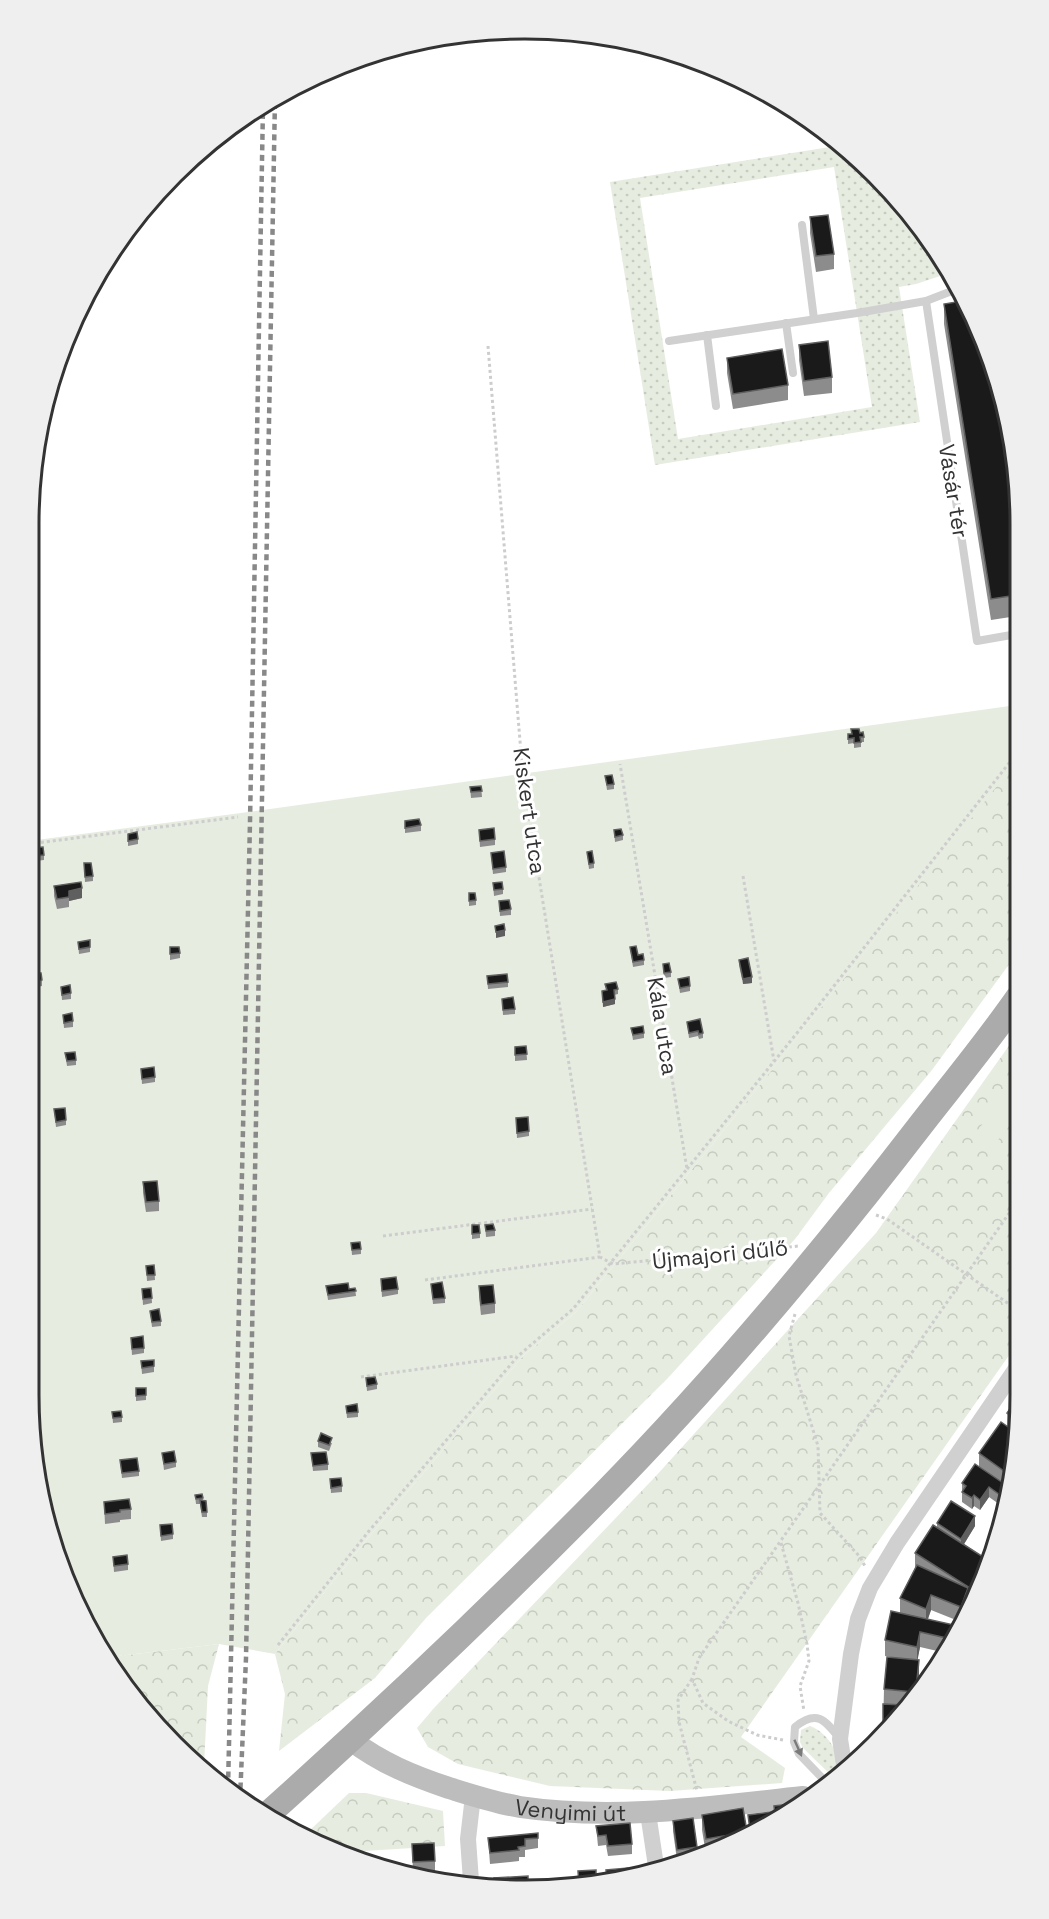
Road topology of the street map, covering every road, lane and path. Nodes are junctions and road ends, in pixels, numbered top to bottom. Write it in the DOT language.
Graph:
graph roads {
  1 [pos="802,225"];
  2 [pos="950,292"];
  3 [pos="926,301"];
  4 [pos="814,319"];
  5 [pos="786,323"];
  6 [pos="707,335"];
  7 [pos="669,341"];
  8 [pos="488,346"];
  9 [pos="793,373"];
  10 [pos="716,406"];
  11 [pos="1010,635"];
  12 [pos="1010,762"];
  13 [pos="620,764"];
  14 [pos="238,817"];
  15 [pos="39,843"];
  16 [pos="743,876"];
  17 [pos="1010,1008"];
  18 [pos="774,1061"];
  19 [pos="687,1169"];
  20 [pos="857,1206"];
  21 [pos="592,1209"];
  22 [pos="1010,1212"];
  23 [pos="383,1236"];
  24 [pos="826,1244"];
  25 [pos="600,1257"];
  26 [pos="612,1263"];
  27 [pos="967,1276"];
  28 [pos="425,1280"];
  29 [pos="1010,1305"];
  30 [pos="795,1312"];
  31 [pos="518,1356"];
  32 [pos="361,1377"];
  33 [pos="1010,1377"];
  34 [pos="818,1487"];
  35 [pos="780,1543"];
  36 [pos="874,1582"];
  37 [pos="278,1645"];
  38 [pos="692,1679"];
  39 [pos="805,1719"];
  40 [pos="840,1739"];
  41 [pos="351,1740"];
  42 [pos="794,1742"];
  43 [pos="843,1761"];
  44 [pos="822,1779"];
  45 [pos="474,1796"];
  46 [pos="794,1798"];
  47 [pos="702,1808"];
  48 [pos="273,1809"];
  49 [pos="648,1813"];
  50 [pos="655,1861"];
  51 [pos="471,1877"];
  1 -- 4 [label="lane"];
  2 -- 3 [label="lane"];
  3 -- 4 [label="lane"];
  3 -- 11 [label="lane, Vásár tér"];
  4 -- 5 [label="lane"];
  5 -- 6 [label="lane"];
  5 -- 9 [label="lane"];
  6 -- 7 [label="lane"];
  6 -- 10 [label="lane"];
  8 -- 21 [label="path, Kiskert utca"];
  12 -- 18 [label="path"];
  13 -- 19 [label="path, Kála utca"];
  14 -- 15 [label="path"];
  16 -- 18 [label="path"];
  17 -- 20 [label="main road"];
  18 -- 19 [label="path"];
  19 -- 26 [label="path"];
  20 -- 24 [label="main road"];
  20 -- 27 [label="path"];
  21 -- 23 [label="path"];
  21 -- 25 [label="path, Kiskert utca"];
  22 -- 27 [label="path"];
  24 -- 26 [label="path, Újmajori dűlő"];
  24 -- 41 [label="main road"];
  25 -- 26 [label="path"];
  25 -- 28 [label="path"];
  26 -- 31 [label="path"];
  27 -- 29 [label="path"];
  27 -- 34 [label="path"];
  30 -- 34 [label="path"];
  31 -- 32 [label="path"];
  31 -- 37 [label="path"];
  33 -- 36 [label="street"];
  34 -- 35 [label="path"];
  34 -- 36 [label="path"];
  35 -- 38 [label="path"];
  35 -- 39 [label="path"];
  36 -- 40 [label="street"];
  38 -- 42 [label="path"];
  38 -- 47 [label="path"];
  39 -- 40 [label="lane"];
  39 -- 42 [label="lane"];
  40 -- 43 [label="street"];
  41 -- 45 [label="street, Venyimi út"];
  41 -- 48 [label="main road"];
  42 -- 44 [label="lane, one-way"];
  45 -- 49 [label="street, Venyimi út"];
  45 -- 51 [label="street"];
  46 -- 47 [label="street, Venyimi út"];
  47 -- 49 [label="street, Venyimi út"];
  49 -- 50 [label="street"];
}
